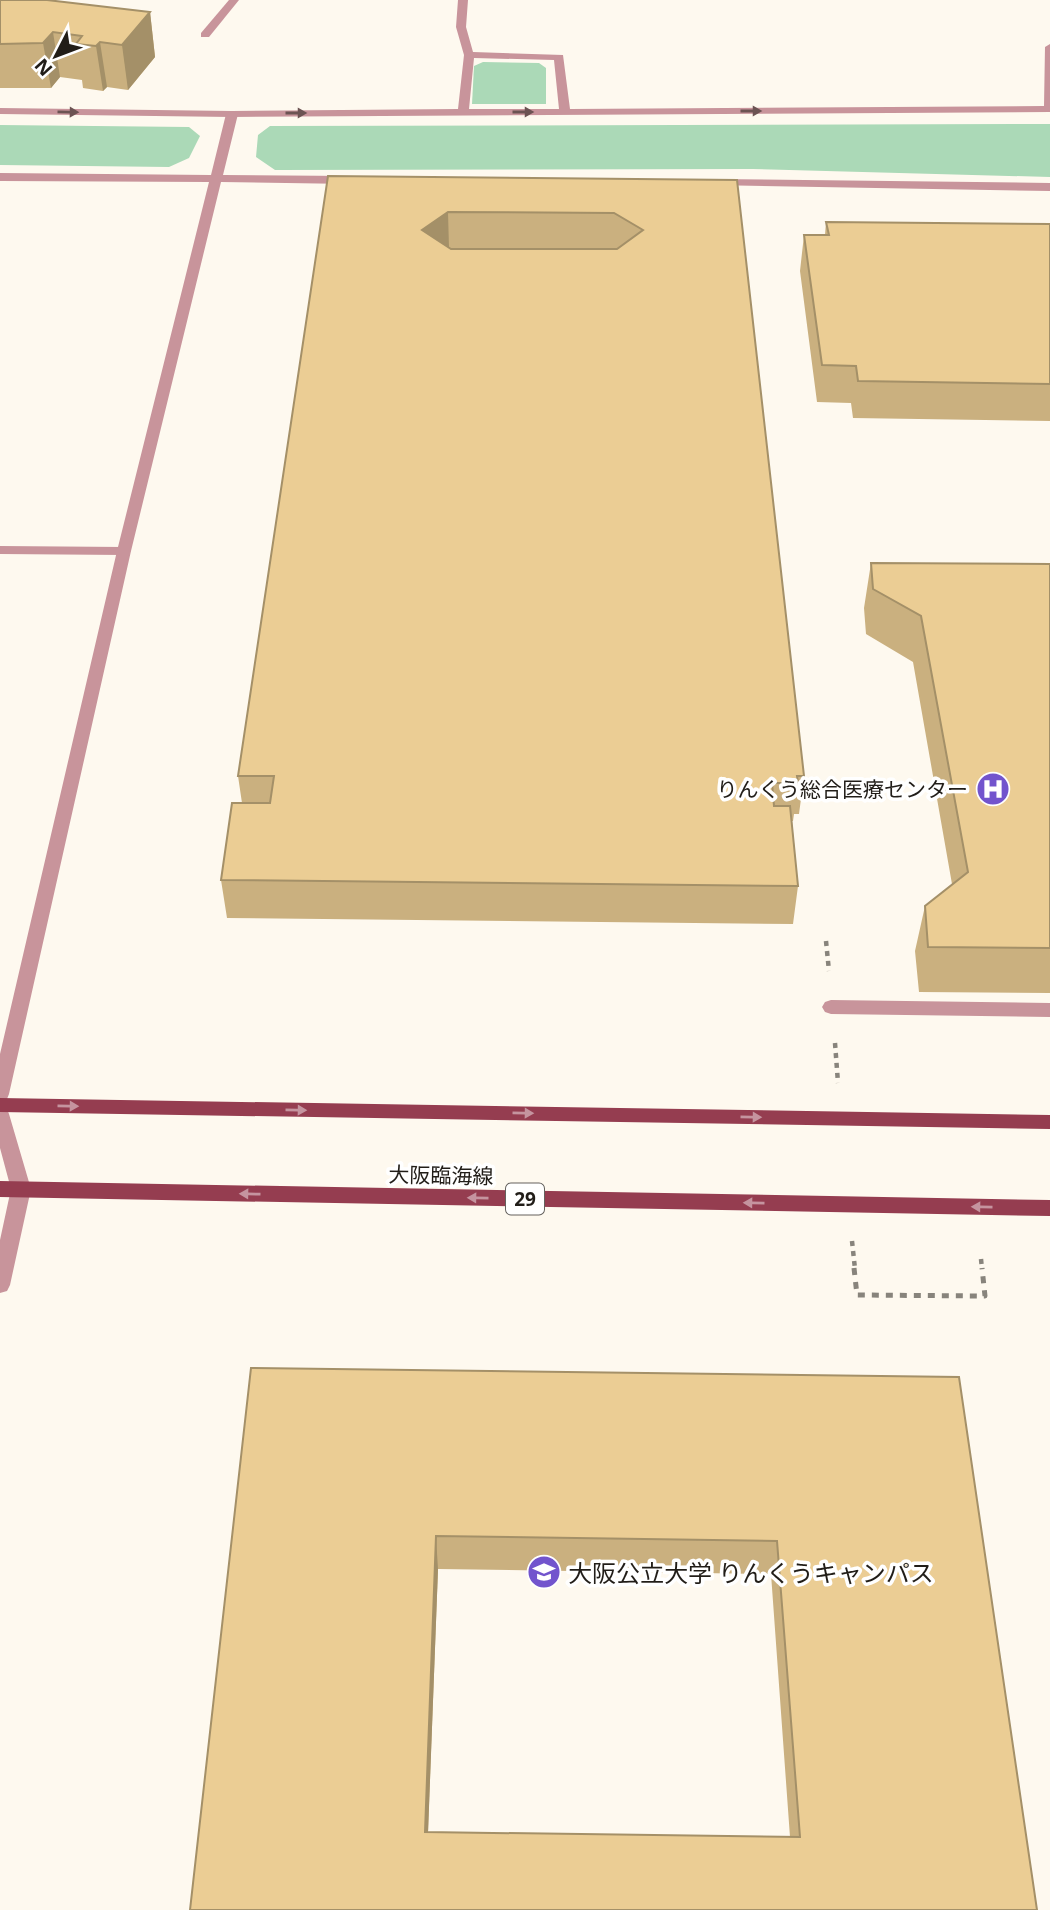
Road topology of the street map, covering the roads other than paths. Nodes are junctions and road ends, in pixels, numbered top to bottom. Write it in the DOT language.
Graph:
graph roads {
  1 [pos="216,0"];
  2 [pos="463,0"];
  3 [pos="233,1"];
  4 [pos="205,36"];
  5 [pos="1050,47"];
  6 [pos="469,55"];
  7 [pos="1050,73"];
  8 [pos="1050,109"];
  9 [pos="0,111"];
  10 [pos="565,112"];
  11 [pos="463,113"];
  12 [pos="232,114"];
  13 [pos="0,177"];
  14 [pos="217,179"];
  15 [pos="356,180"];
  16 [pos="706,183"];
  17 [pos="1050,187"];
  18 [pos="0,550"];
  19 [pos="124,551"];
  20 [pos="831,1007"];
  21 [pos="1050,1010"];
  22 [pos="0,1094"];
  23 [pos="0,1105"];
  24 [pos="0,1114"];
  25 [pos="1050,1122"];
  26 [pos="0,1189"];
  27 [pos="21,1189"];
  28 [pos="1050,1208"];
  29 [pos="0,1285"];
  1 -- 3 [label="street"];
  2 -- 6 [label="street"];
  3 -- 4 [label="street"];
  5 -- 7 [label="street"];
  6 -- 10 [label="street"];
  6 -- 11 [label="street"];
  7 -- 8 [label="street"];
  10 -- 8 [label="street, one-way"];
  9 -- 12 [label="street, one-way"];
  11 -- 10 [label="street, one-way"];
  12 -- 11 [label="street, one-way"];
  12 -- 14 [label="street"];
  13 -- 14 [label="street"];
  14 -- 15 [label="street"];
  14 -- 19 [label="street"];
  16 -- 17 [label="street"];
  18 -- 19 [label="street"];
  19 -- 22 [label="street"];
  20 -- 21 [label="street"];
  23 -- 25 [label="main road, one-way"];
  24 -- 27 [label="street"];
  26 -- 27 [label="main road, 大阪臨海線 / 29"];
  28 -- 27 [label="main road, 大阪臨海線 / 29, one-way"];
  27 -- 29 [label="street"];
}
